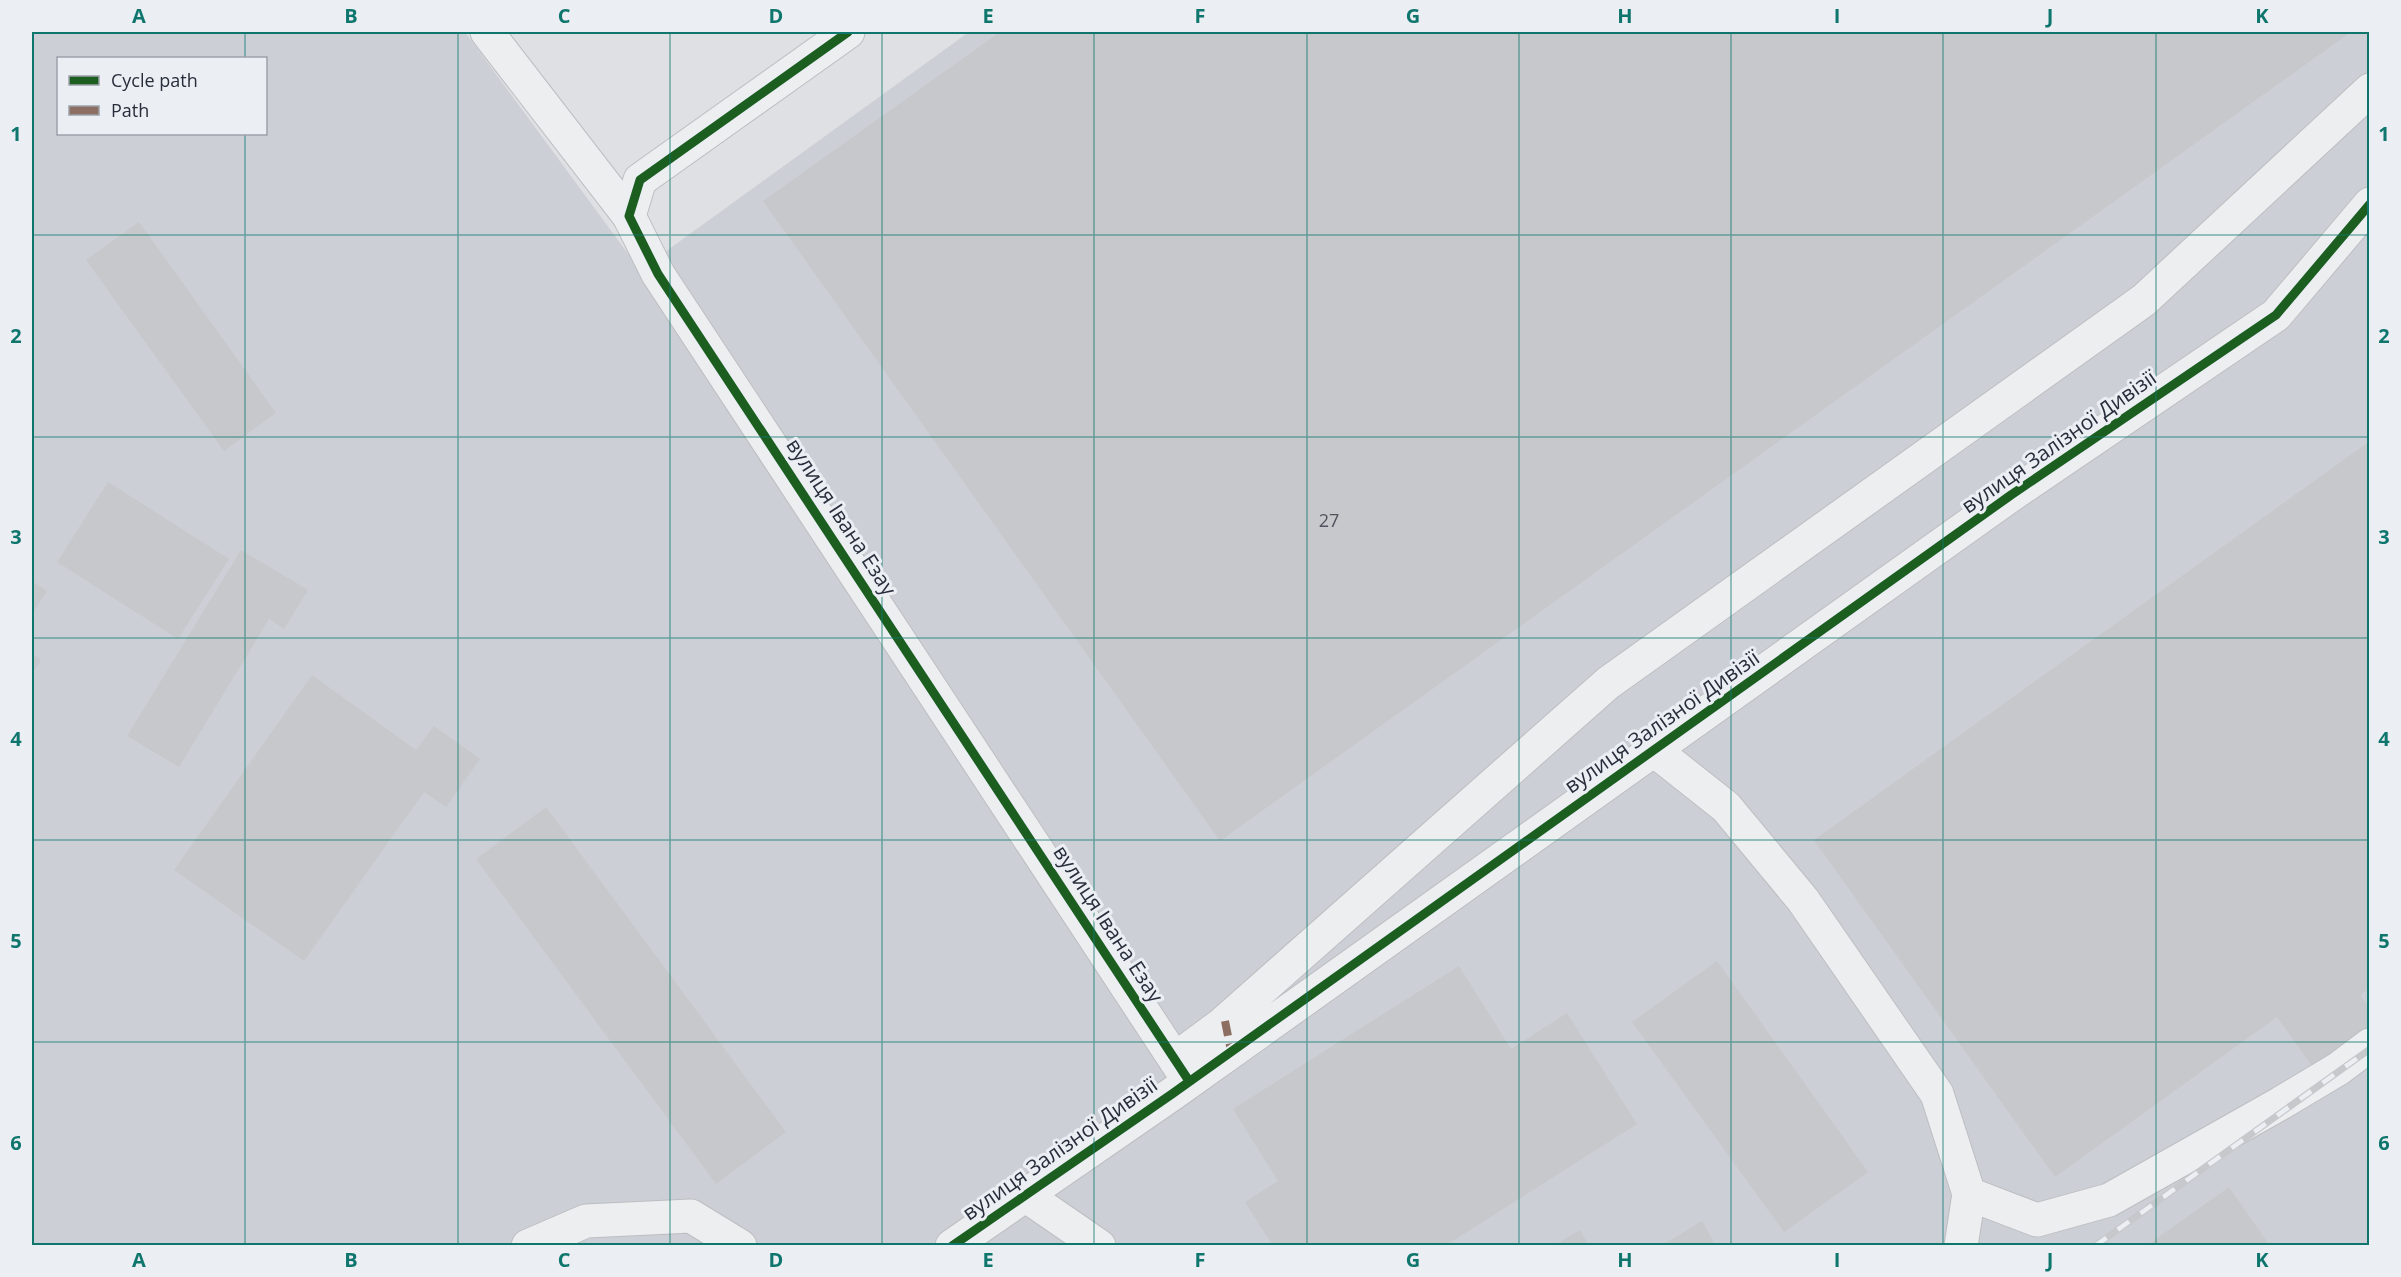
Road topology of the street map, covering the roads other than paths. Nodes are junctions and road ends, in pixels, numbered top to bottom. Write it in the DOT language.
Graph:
graph roads {
  1 [pos="486,32"];
  2 [pos="848,32"];
  3 [pos="2370,90"];
  4 [pos="2370,204"];
  5 [pos="629,216"];
  6 [pos="1654,750"];
  7 [pos="2370,1045"];
  8 [pos="1182,1070"];
  9 [pos="1970,1194"];
  10 [pos="1025,1195"];
  11 [pos="528,1245"];
  12 [pos="740,1245"];
  13 [pos="952,1245"];
  14 [pos="1099,1245"];
  15 [pos="1960,1245"];
  1 -- 5 [label="street, вулиця Івана Езау"];
  2 -- 5 [label="street"];
  3 -- 8 [label="street"];
  4 -- 6 [label="street, вулиця Залізної Дивізії"];
  5 -- 8 [label="street, вулиця Івана Езау"];
  6 -- 8 [label="street, вулиця Залізної Дивізії"];
  6 -- 9 [label="street"];
  7 -- 9 [label="street"];
  8 -- 10 [label="street, вулиця Залізної Дивізії"];
  9 -- 15 [label="street"];
  10 -- 13 [label="street, вулиця Залізної Дивізії"];
  10 -- 14 [label="street"];
  11 -- 12 [label="street"];
}
